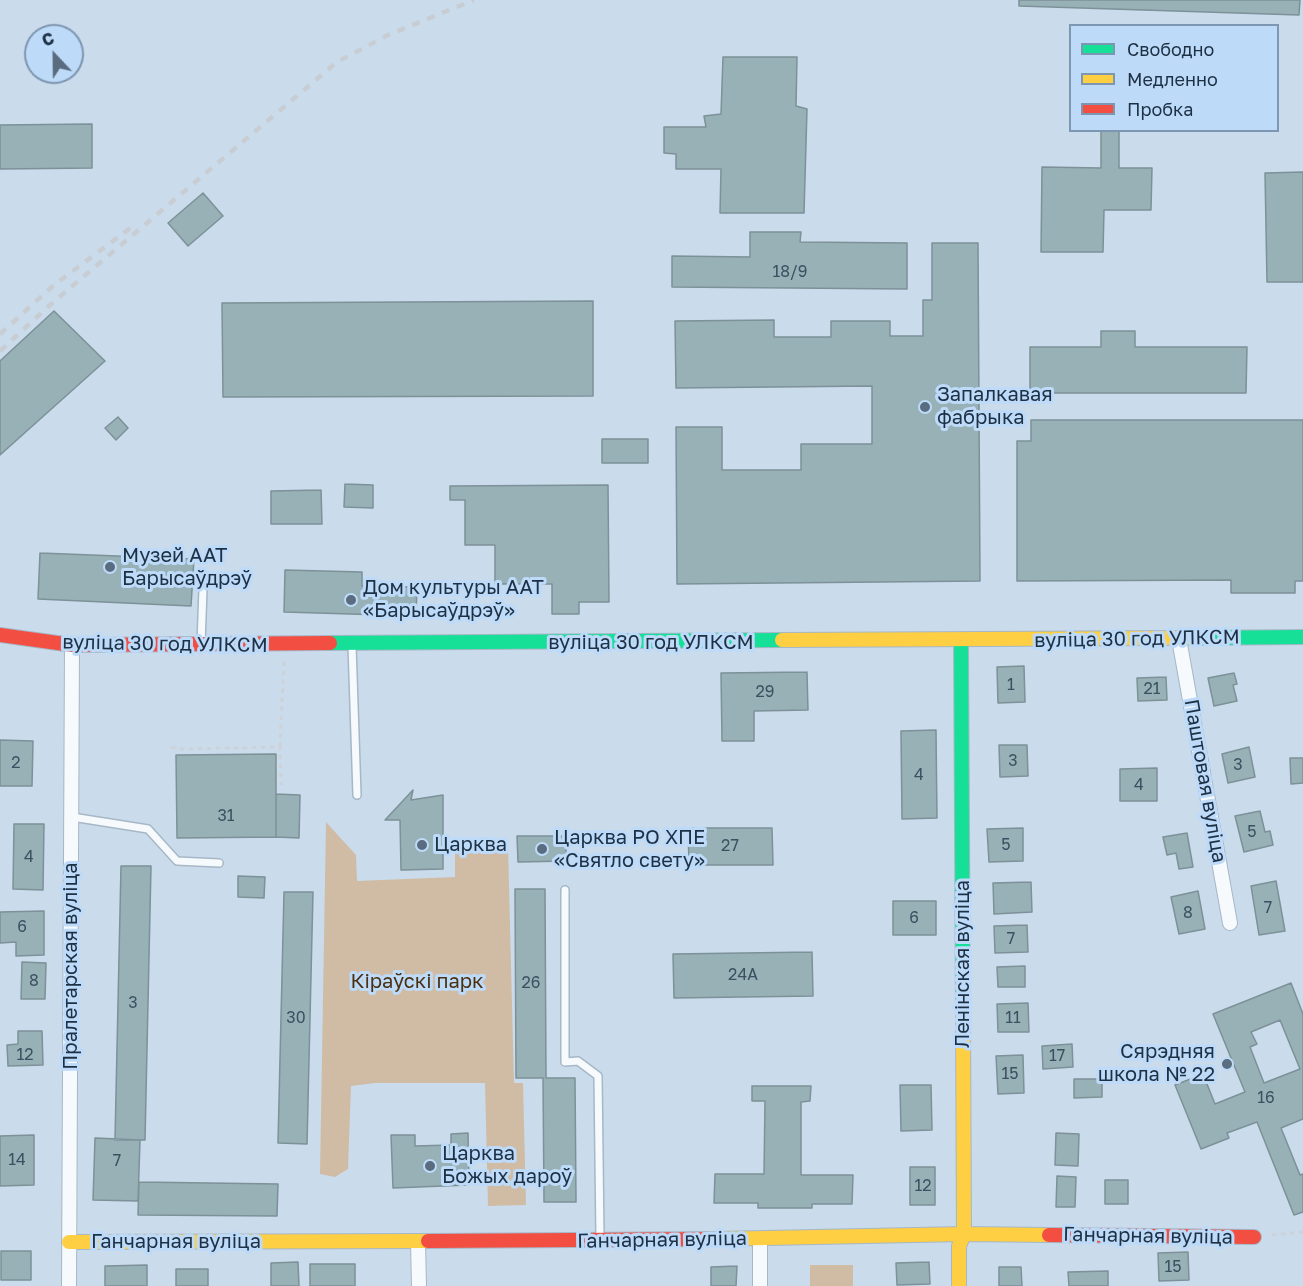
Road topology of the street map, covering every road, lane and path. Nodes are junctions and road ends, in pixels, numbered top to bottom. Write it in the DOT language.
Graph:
graph roads {
  1 [pos="203,589"];
  2 [pos="0,635"];
  3 [pos="1303,638"];
  4 [pos="1179,639"];
  5 [pos="961,641"];
  6 [pos="72,645"];
  7 [pos="201,645"];
  8 [pos="352,645"];
  9 [pos="284,660"];
  10 [pos="171,747"];
  11 [pos="280,747"];
  12 [pos="281,785"];
  13 [pos="357,795"];
  14 [pos="72,817"];
  15 [pos="219,864"];
  16 [pos="565,890"];
  17 [pos="1230,923"];
  18 [pos="1303,1232"];
  19 [pos="964,1234"];
  20 [pos="1254,1237"];
  21 [pos="760,1239"];
  22 [pos="600,1240"];
  23 [pos="69,1242"];
  24 [pos="418,1242"];
  25 [pos="69,1286"];
  26 [pos="419,1286"];
  27 [pos="760,1286"];
  28 [pos="959,1286"];
  1 -- 7 [label="lane"];
  2 -- 6 [label="street, вуліца 30 год УЛКСМ"];
  3 -- 4 [label="street, вуліца 30 год УЛКСМ"];
  4 -- 5 [label="street, вуліца 30 год УЛКСМ"];
  4 -- 17 [label="street, Паштовая вуліца"];
  5 -- 8 [label="street, вуліца 30 год УЛКСМ"];
  5 -- 19 [label="street, Ленінская вуліца"];
  6 -- 7 [label="street, вуліца 30 год УЛКСМ"];
  6 -- 14 [label="street, Пралетарская вуліца"];
  7 -- 8 [label="street, вуліца 30 год УЛКСМ"];
  8 -- 13 [label="lane"];
  9 -- 11 [label="path"];
  10 -- 11 [label="path"];
  11 -- 12 [label="path"];
  14 -- 15 [label="lane"];
  14 -- 23 [label="street, Пралетарская вуліца"];
  16 -- 22 [label="lane"];
  18 -- 20 [label="path"];
  19 -- 20 [label="street, Ганчарная вуліца"];
  19 -- 21 [label="street, Ганчарная вуліца"];
  19 -- 28 [label="street, Ленінская вуліца"];
  21 -- 22 [label="street, Ганчарная вуліца"];
  21 -- 27 [label="street"];
  22 -- 24 [label="street, Ганчарная вуліца"];
  23 -- 24 [label="street, Ганчарная вуліца"];
  23 -- 25 [label="street, Пралетарская вуліца"];
  24 -- 26 [label="street"];
}
